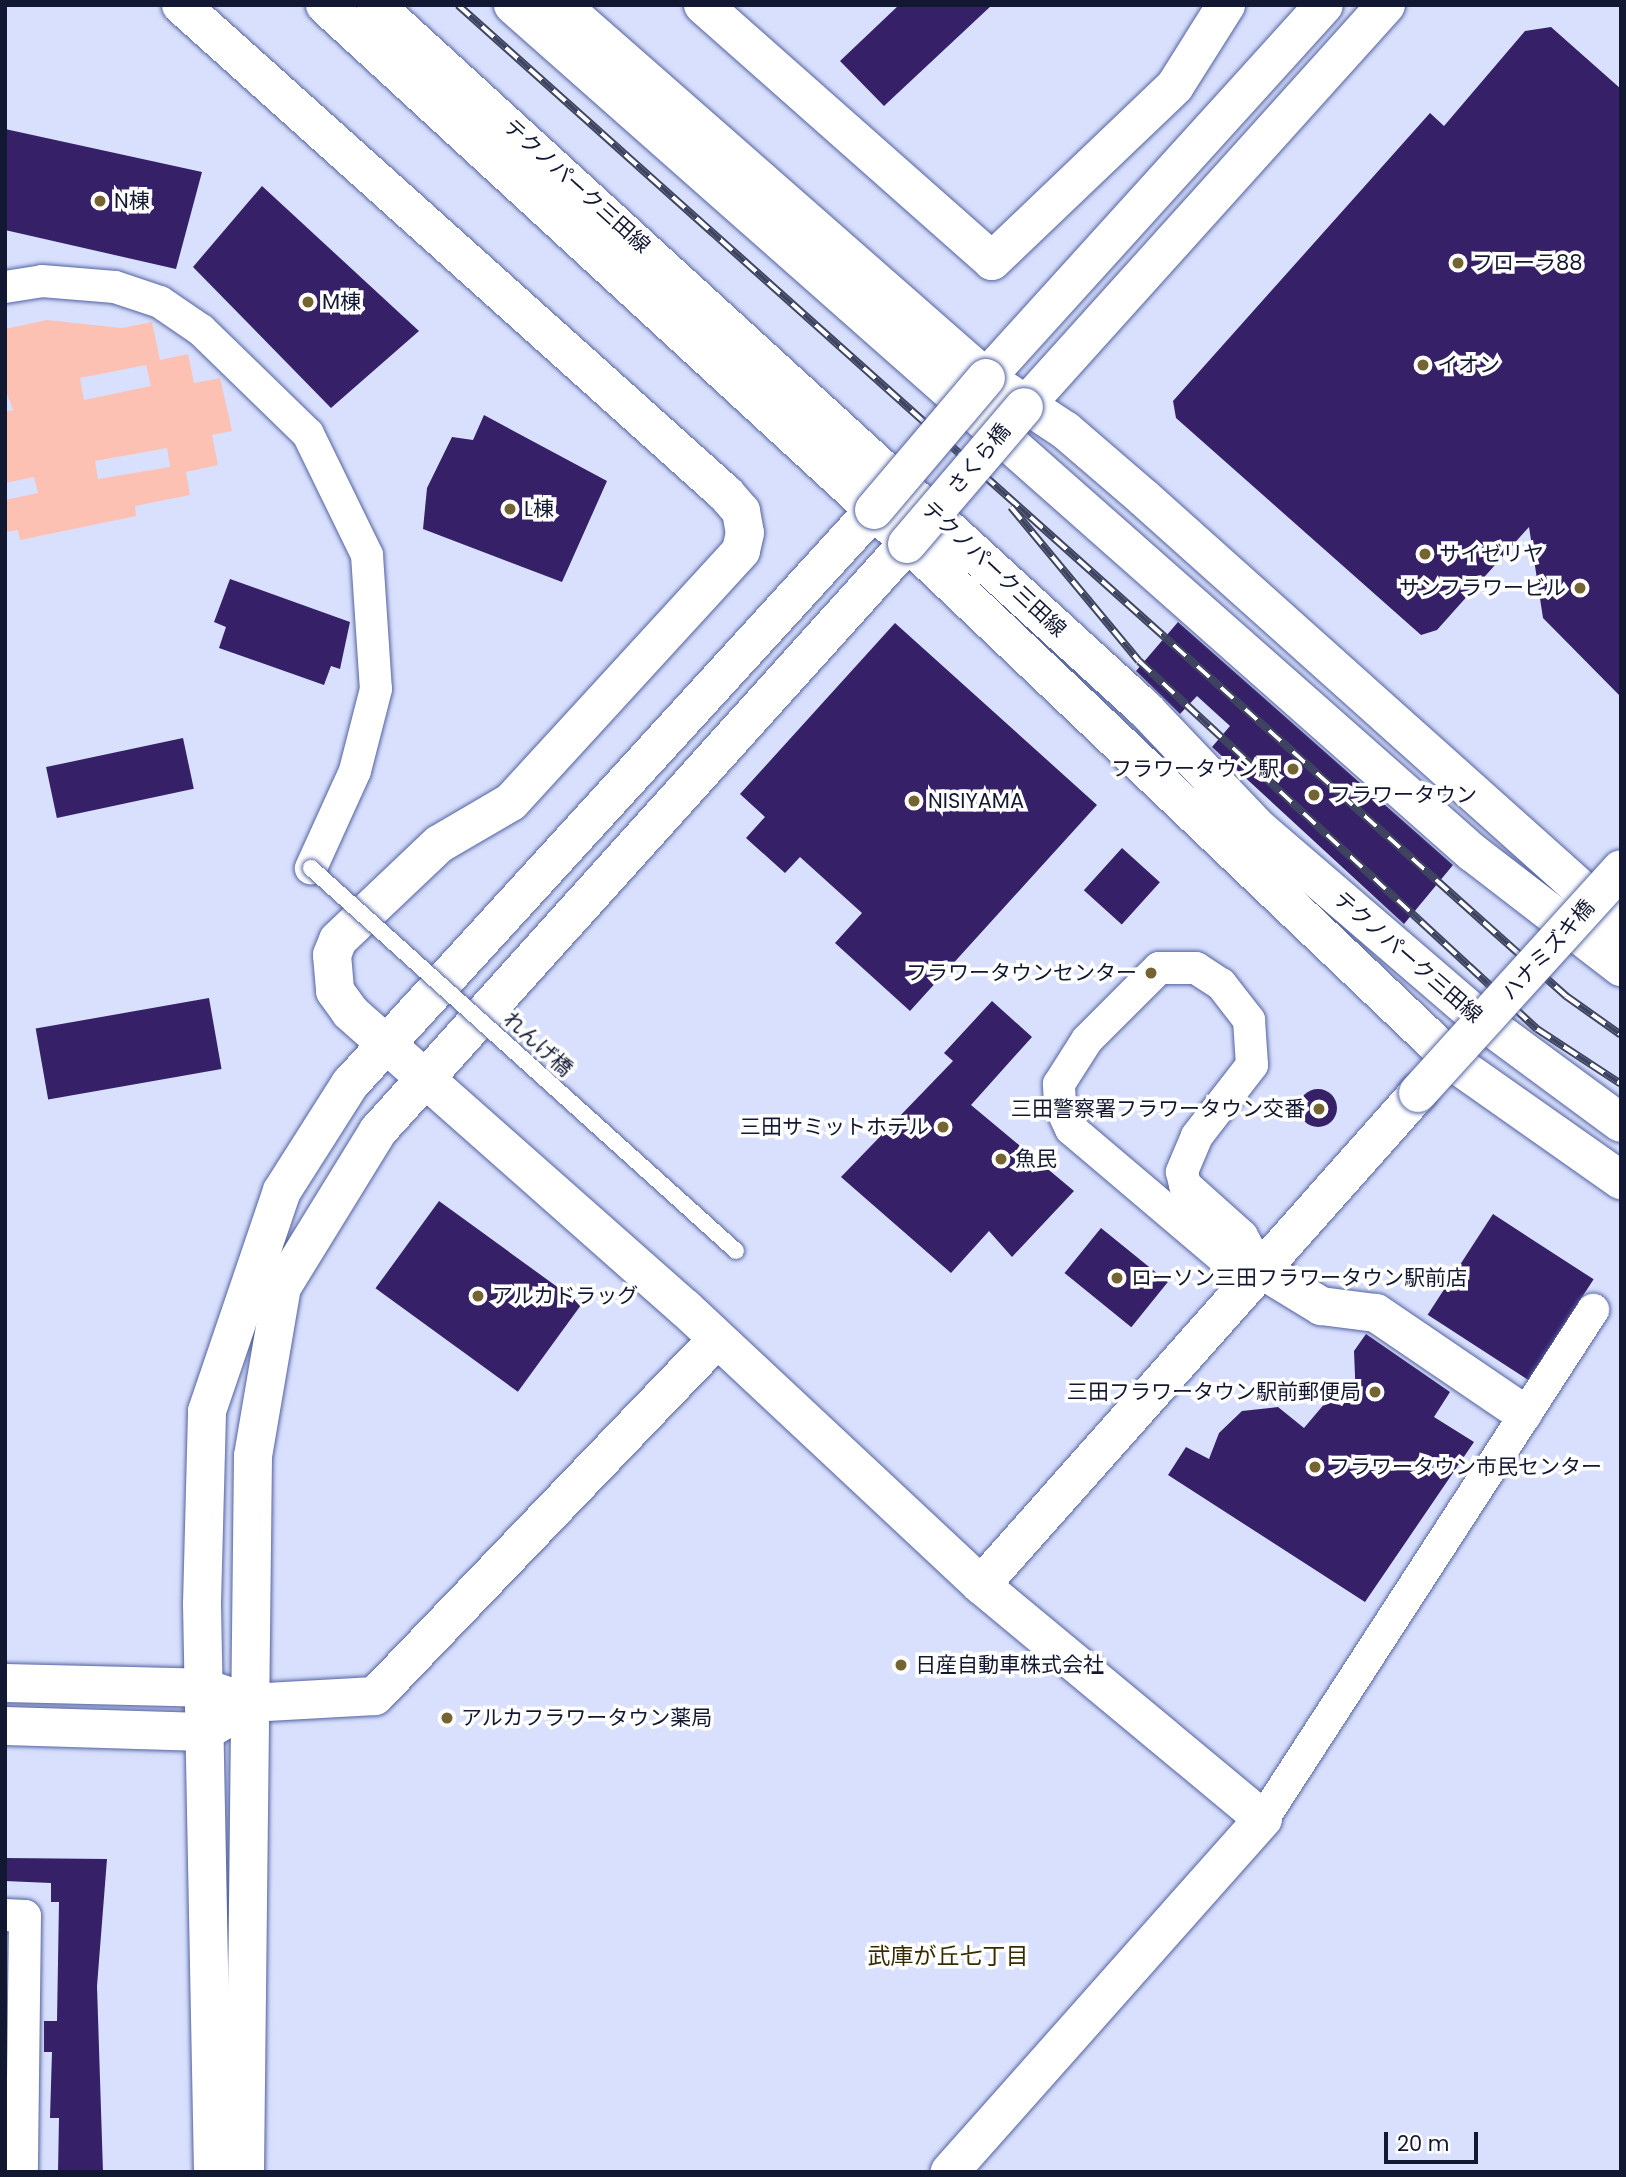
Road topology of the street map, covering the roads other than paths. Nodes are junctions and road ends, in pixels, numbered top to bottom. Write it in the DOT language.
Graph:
graph roads {
  1 [pos="181,5"];
  2 [pos="326,5"];
  3 [pos="375,5"];
  4 [pos="513,5"];
  5 [pos="561,5"];
  6 [pos="703,5"];
  7 [pos="1226,5"];
  8 [pos="1324,5"];
  9 [pos="1386,5"];
  10 [pos="5,287"];
  11 [pos="986,378"];
  12 [pos="1024,407"];
  13 [pos="874,510"];
  14 [pos="907,544"];
  15 [pos="311,868"];
  16 [pos="1621,869"];
  17 [pos="1621,925"];
  18 [pos="1621,967"];
  19 [pos="1421,1031"];
  20 [pos="388,1046"];
  21 [pos="425,1078"];
  22 [pos="1621,1123"];
  23 [pos="1621,1146"];
  24 [pos="1621,1180"];
  25 [pos="736,1251"];
  26 [pos="1259,1268"];
  27 [pos="1593,1310"];
  28 [pos="716,1340"];
  29 [pos="1523,1413"];
  30 [pos="981,1585"];
  31 [pos="5,1683"];
  32 [pos="204,1688"];
  33 [pos="249,1703"];
  34 [pos="5,1726"];
  35 [pos="204,1732"];
  36 [pos="1263,1819"];
  37 [pos="5,1915"];
  38 [pos="22,2172"];
  39 [pos="213,2172"];
  40 [pos="245,2172"];
  41 [pos="950,2172"];
  1 -- 20 [label="street"];
  2 -- 13 [label="street"];
  3 -- 22 [label="street, テクノパーク三田線"];
  4 -- 18 [label="street"];
  5 -- 11 [label="street"];
  6 -- 7 [label="street"];
  8 -- 11 [label="street"];
  9 -- 12 [label="street, さくら橋"];
  10 -- 15 [label="street"];
  11 -- 12 [label="street"];
  11 -- 13 [label="street, bridge"];
  12 -- 14 [label="street, さくら橋, bridge"];
  12 -- 17 [label="street"];
  13 -- 14 [label="street"];
  13 -- 20 [label="street"];
  14 -- 19 [label="street"];
  14 -- 21 [label="street, さくら橋"];
  15 -- 25 [label="lane, れんげ橋, bridge"];
  16 -- 26 [label="street, ハナミズキ橋, bridge"];
  19 -- 23 [label="street"];
  19 -- 24 [label="street"];
  20 -- 21 [label="street"];
  20 -- 32 [label="street"];
  21 -- 28 [label="street"];
  21 -- 33 [label="street, さくら橋"];
  26 -- 26 [label="street"];
  26 -- 29 [label="street"];
  26 -- 30 [label="street, ハナミズキ橋"];
  27 -- 29 [label="street"];
  28 -- 30 [label="street"];
  28 -- 33 [label="street"];
  29 -- 36 [label="street"];
  30 -- 36 [label="street"];
  31 -- 32 [label="street"];
  32 -- 33 [label="street"];
  32 -- 35 [label="street"];
  33 -- 35 [label="street"];
  33 -- 40 [label="street, さくら橋"];
  34 -- 35 [label="street"];
  35 -- 39 [label="street"];
  36 -- 41 [label="street"];
  37 -- 38 [label="street"];
}
